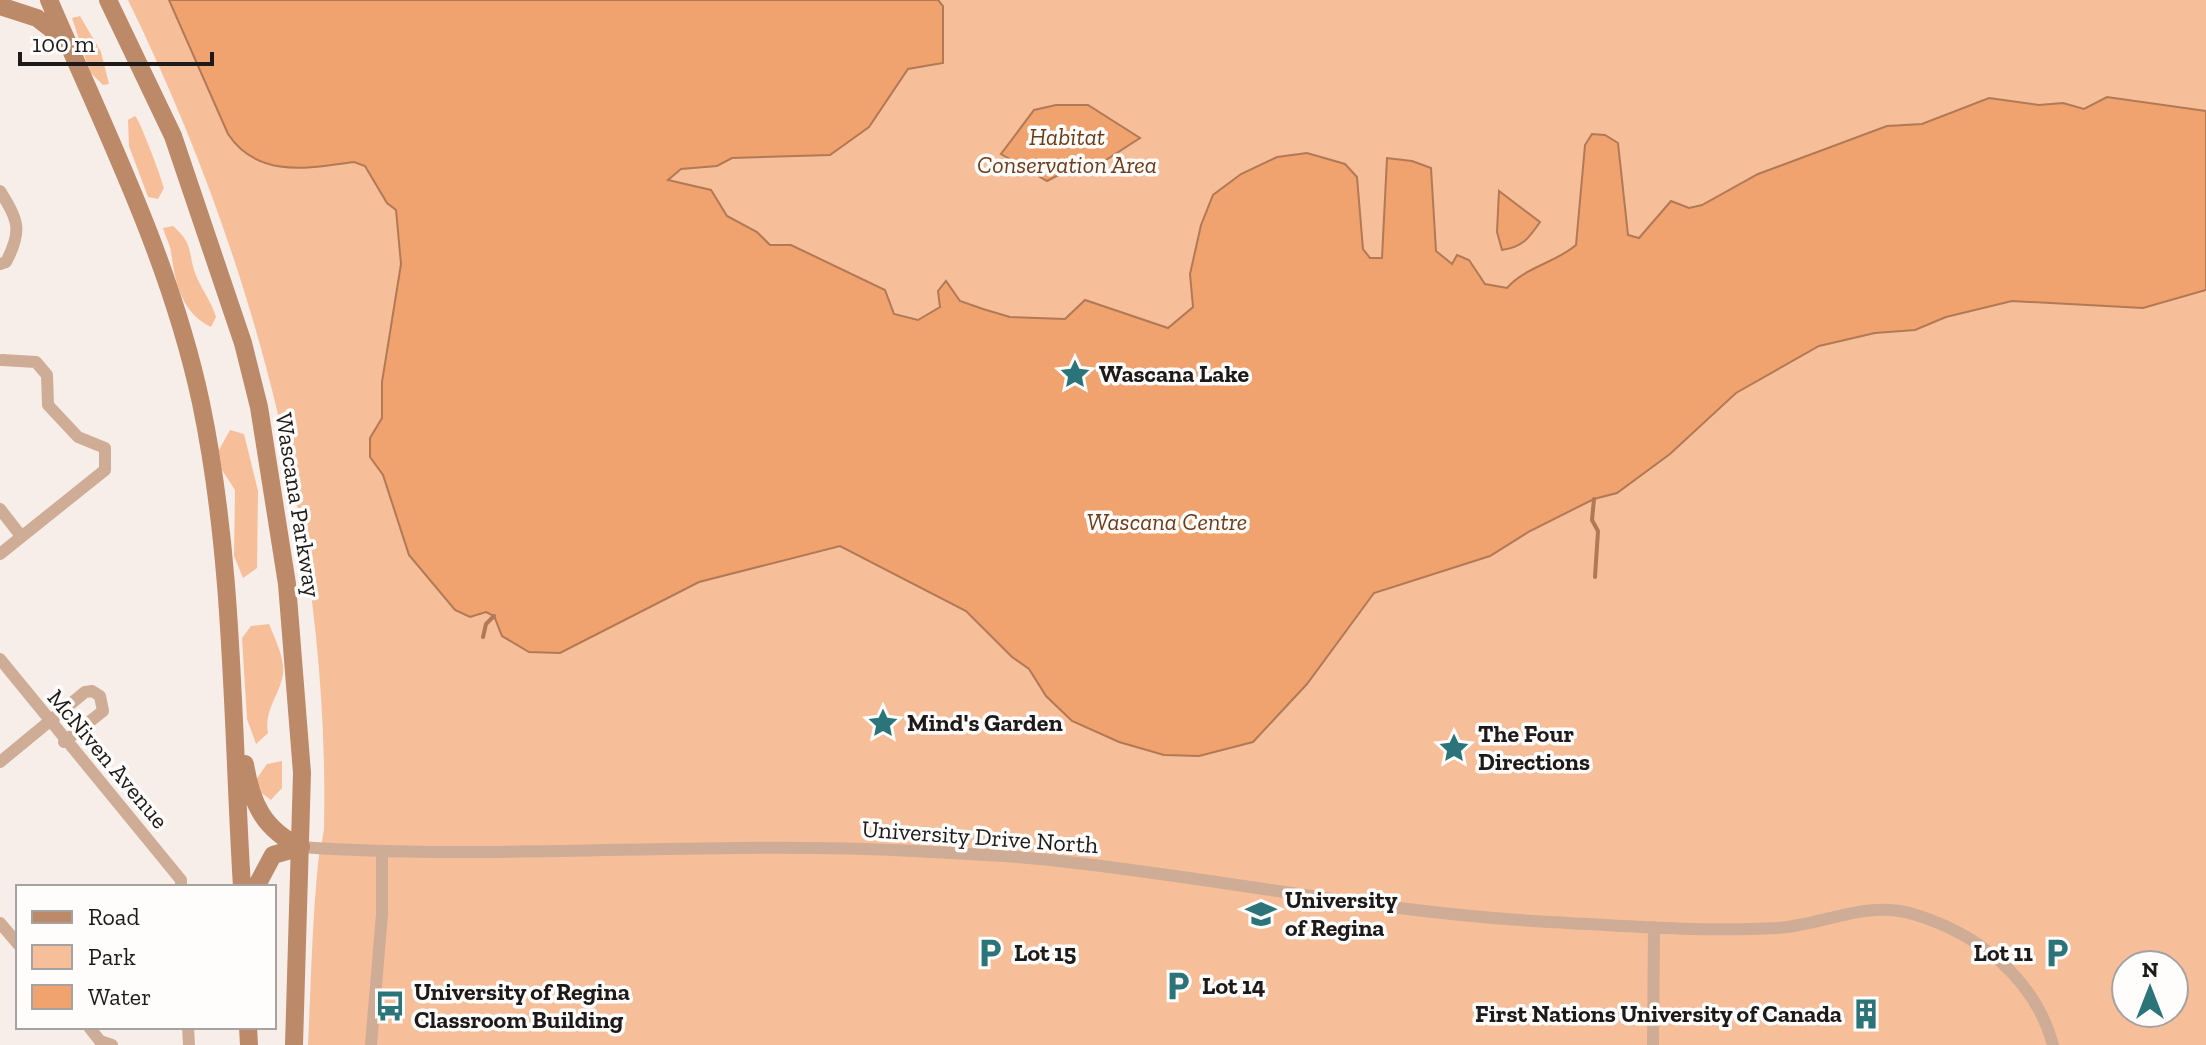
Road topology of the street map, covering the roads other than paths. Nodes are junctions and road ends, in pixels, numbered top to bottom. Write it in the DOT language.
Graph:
graph roads {
  1 [pos="49,0"];
  2 [pos="108,0"];
  3 [pos="0,6"];
  4 [pos="67,42"];
  5 [pos="0,191"];
  6 [pos="0,264"];
  7 [pos="2,360"];
  8 [pos="0,509"];
  9 [pos="21,536"];
  10 [pos="0,554"];
  11 [pos="0,659"];
  12 [pos="232,682"];
  13 [pos="47,722"];
  14 [pos="64,742"];
  15 [pos="0,762"];
  16 [pos="301,847"];
  17 [pos="382,852"];
  18 [pos="181,885"];
  19 [pos="242,885"];
  20 [pos="257,885"];
  21 [pos="0,923"];
  22 [pos="1654,927"];
  23 [pos="16,942"];
  24 [pos="91,1029"];
  25 [pos="112,1045"];
  26 [pos="294,1045"];
  27 [pos="371,1045"];
  28 [pos="1653,1045"];
  29 [pos="2053,1045"];
  1 -- 4 [label="main road"];
  2 -- 16 [label="main road, Wascana Parkway"];
  3 -- 4 [label="main road"];
  4 -- 12 [label="main road"];
  5 -- 6 [label="street"];
  7 -- 9 [label="street"];
  8 -- 9 [label="street"];
  9 -- 10 [label="street"];
  11 -- 13 [label="street, McNiven Avenue"];
  12 -- 16 [label="main road"];
  12 -- 19 [label="main road"];
  13 -- 14 [label="street, McNiven Avenue"];
  13 -- 14 [label="street"];
  13 -- 15 [label="street"];
  14 -- 18 [label="street, McNiven Avenue"];
  16 -- 17 [label="street, University Drive North"];
  16 -- 20 [label="main road"];
  16 -- 26 [label="main road, Wascana Parkway"];
  17 -- 22 [label="street, University Drive North"];
  17 -- 27 [label="street"];
  21 -- 23 [label="street"];
  22 -- 28 [label="street"];
  22 -- 29 [label="street, University Drive North"];
  24 -- 25 [label="street"];
}
